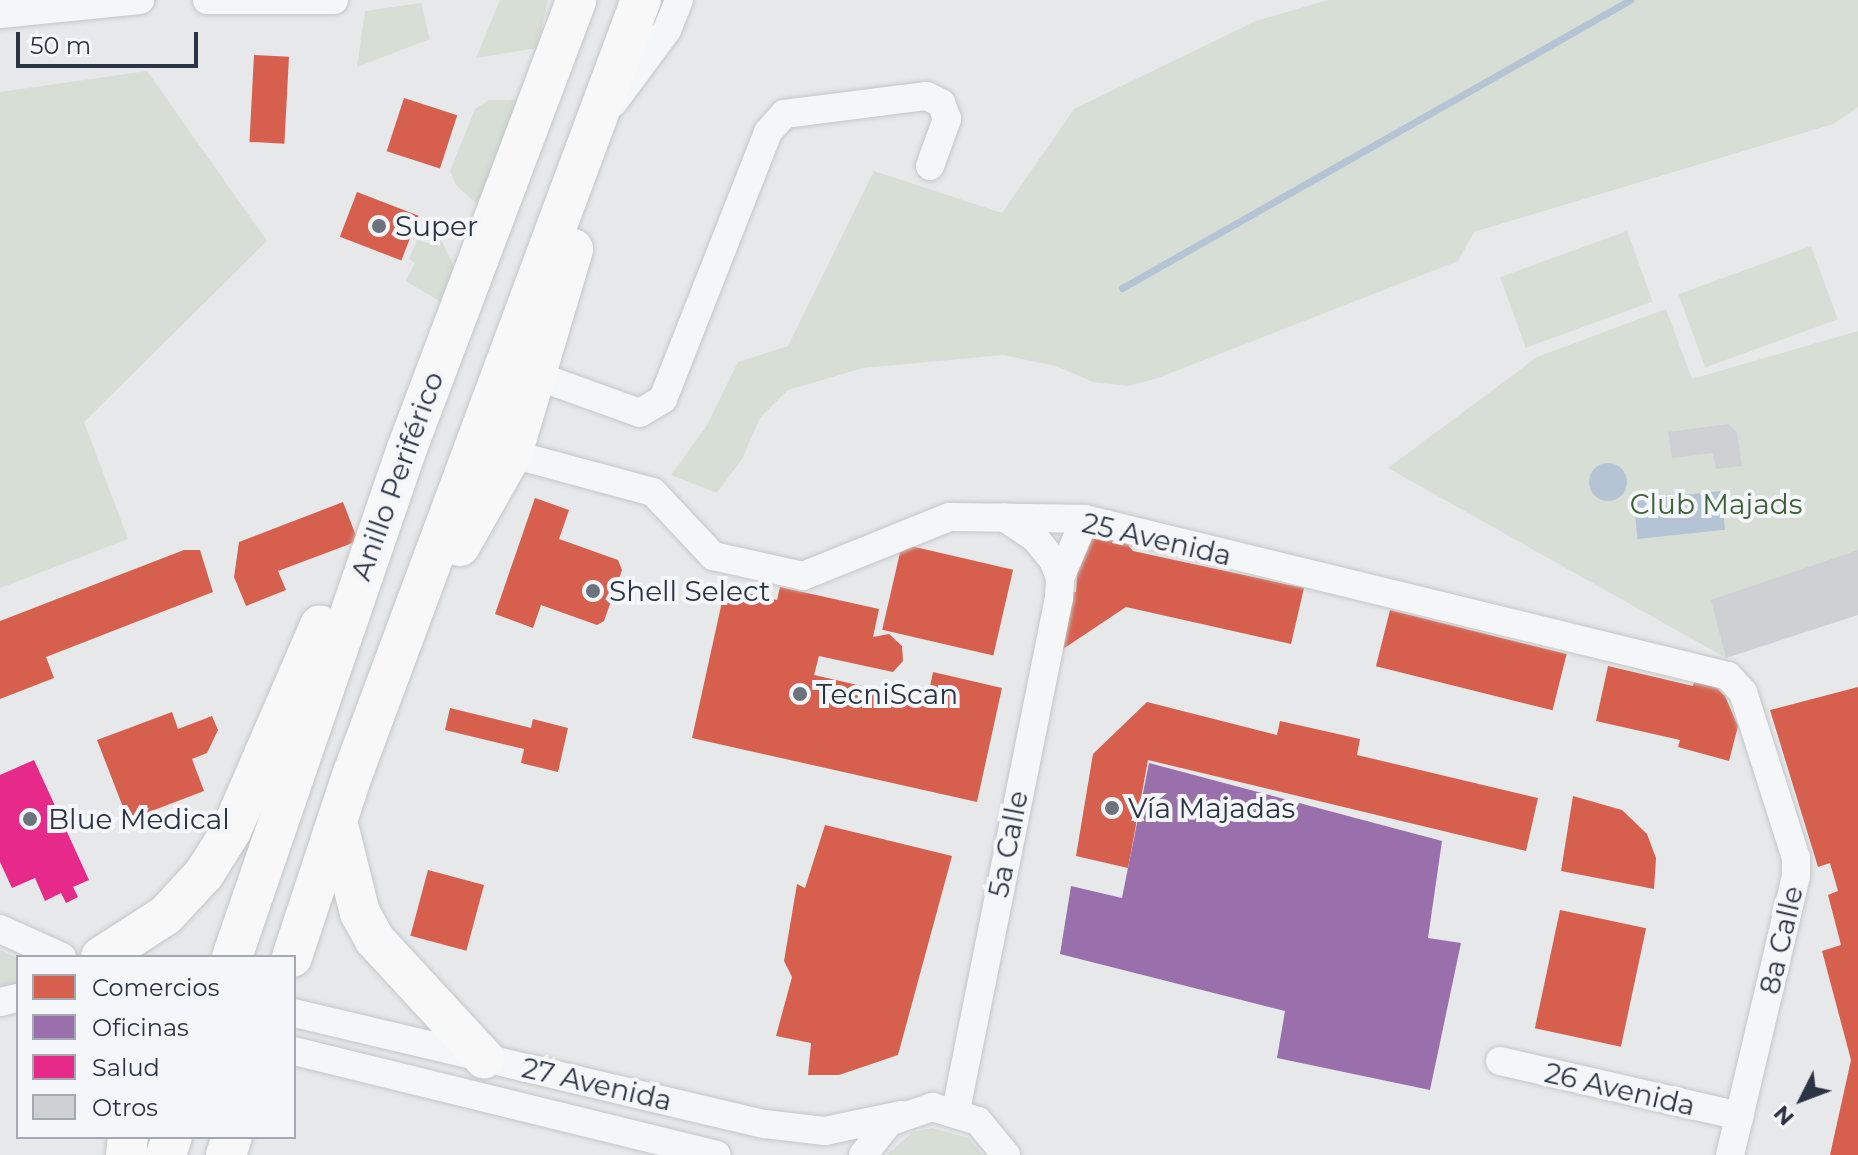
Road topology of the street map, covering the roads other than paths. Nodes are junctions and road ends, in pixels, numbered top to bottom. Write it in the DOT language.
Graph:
graph roads {
  1 [pos="140,0"];
  2 [pos="207,0"];
  3 [pos="334,0"];
  4 [pos="641,0"];
  5 [pos="679,0"];
  6 [pos="567,8"];
  7 [pos="0,14"];
  8 [pos="587,147"];
  9 [pos="930,166"];
  10 [pos="537,376"];
  11 [pos="512,454"];
  12 [pos="1004,517"];
  13 [pos="1085,519"];
  14 [pos="363,571"];
  15 [pos="1060,578"];
  16 [pos="417,608"];
  17 [pos="1736,683"];
  18 [pos="337,821"];
  19 [pos="0,929"];
  20 [pos="58,955"];
  21 [pos="104,955"];
  22 [pos="233,955"];
  23 [pos="293,955"];
  24 [pos="296,1013"];
  25 [pos="304,1054"];
  26 [pos="484,1058"];
  27 [pos="1500,1061"];
  28 [pos="956,1110"];
  29 [pos="901,1115"];
  30 [pos="1740,1116"];
  31 [pos="716,1155"];
  32 [pos="863,1155"];
  33 [pos="1006,1155"];
  34 [pos="1730,1155"];
  1 -- 7 [label="street"];
  2 -- 3 [label="street"];
  4 -- 8 [label="highway"];
  5 -- 8 [label="street"];
  6 -- 14 [label="highway, Anillo Periférico"];
  8 -- 10 [label="highway"];
  8 -- 16 [label="highway"];
  9 -- 10 [label="street"];
  10 -- 11 [label="highway"];
  11 -- 12 [label="street, 25 Avenida"];
  11 -- 16 [label="highway"];
  12 -- 13 [label="street, 25 Avenida"];
  12 -- 15 [label="street"];
  13 -- 15 [label="street, 5a Calle"];
  13 -- 17 [label="street, 25 Avenida"];
  14 -- 21 [label="highway"];
  14 -- 22 [label="highway, Anillo Periférico"];
  15 -- 28 [label="street, 5a Calle"];
  16 -- 18 [label="highway"];
  17 -- 30 [label="street, 8a Calle"];
  18 -- 23 [label="highway"];
  18 -- 26 [label="highway"];
  19 -- 20 [label="street"];
  24 -- 26 [label="street, 27 Avenida"];
  25 -- 31 [label="street, 27 Avenida"];
  26 -- 29 [label="street, 27 Avenida"];
  27 -- 30 [label="street, 26 Avenida"];
  28 -- 29 [label="street, 27 Avenida"];
  28 -- 33 [label="street"];
  29 -- 32 [label="street"];
  30 -- 34 [label="street, 8a Calle"];
}
